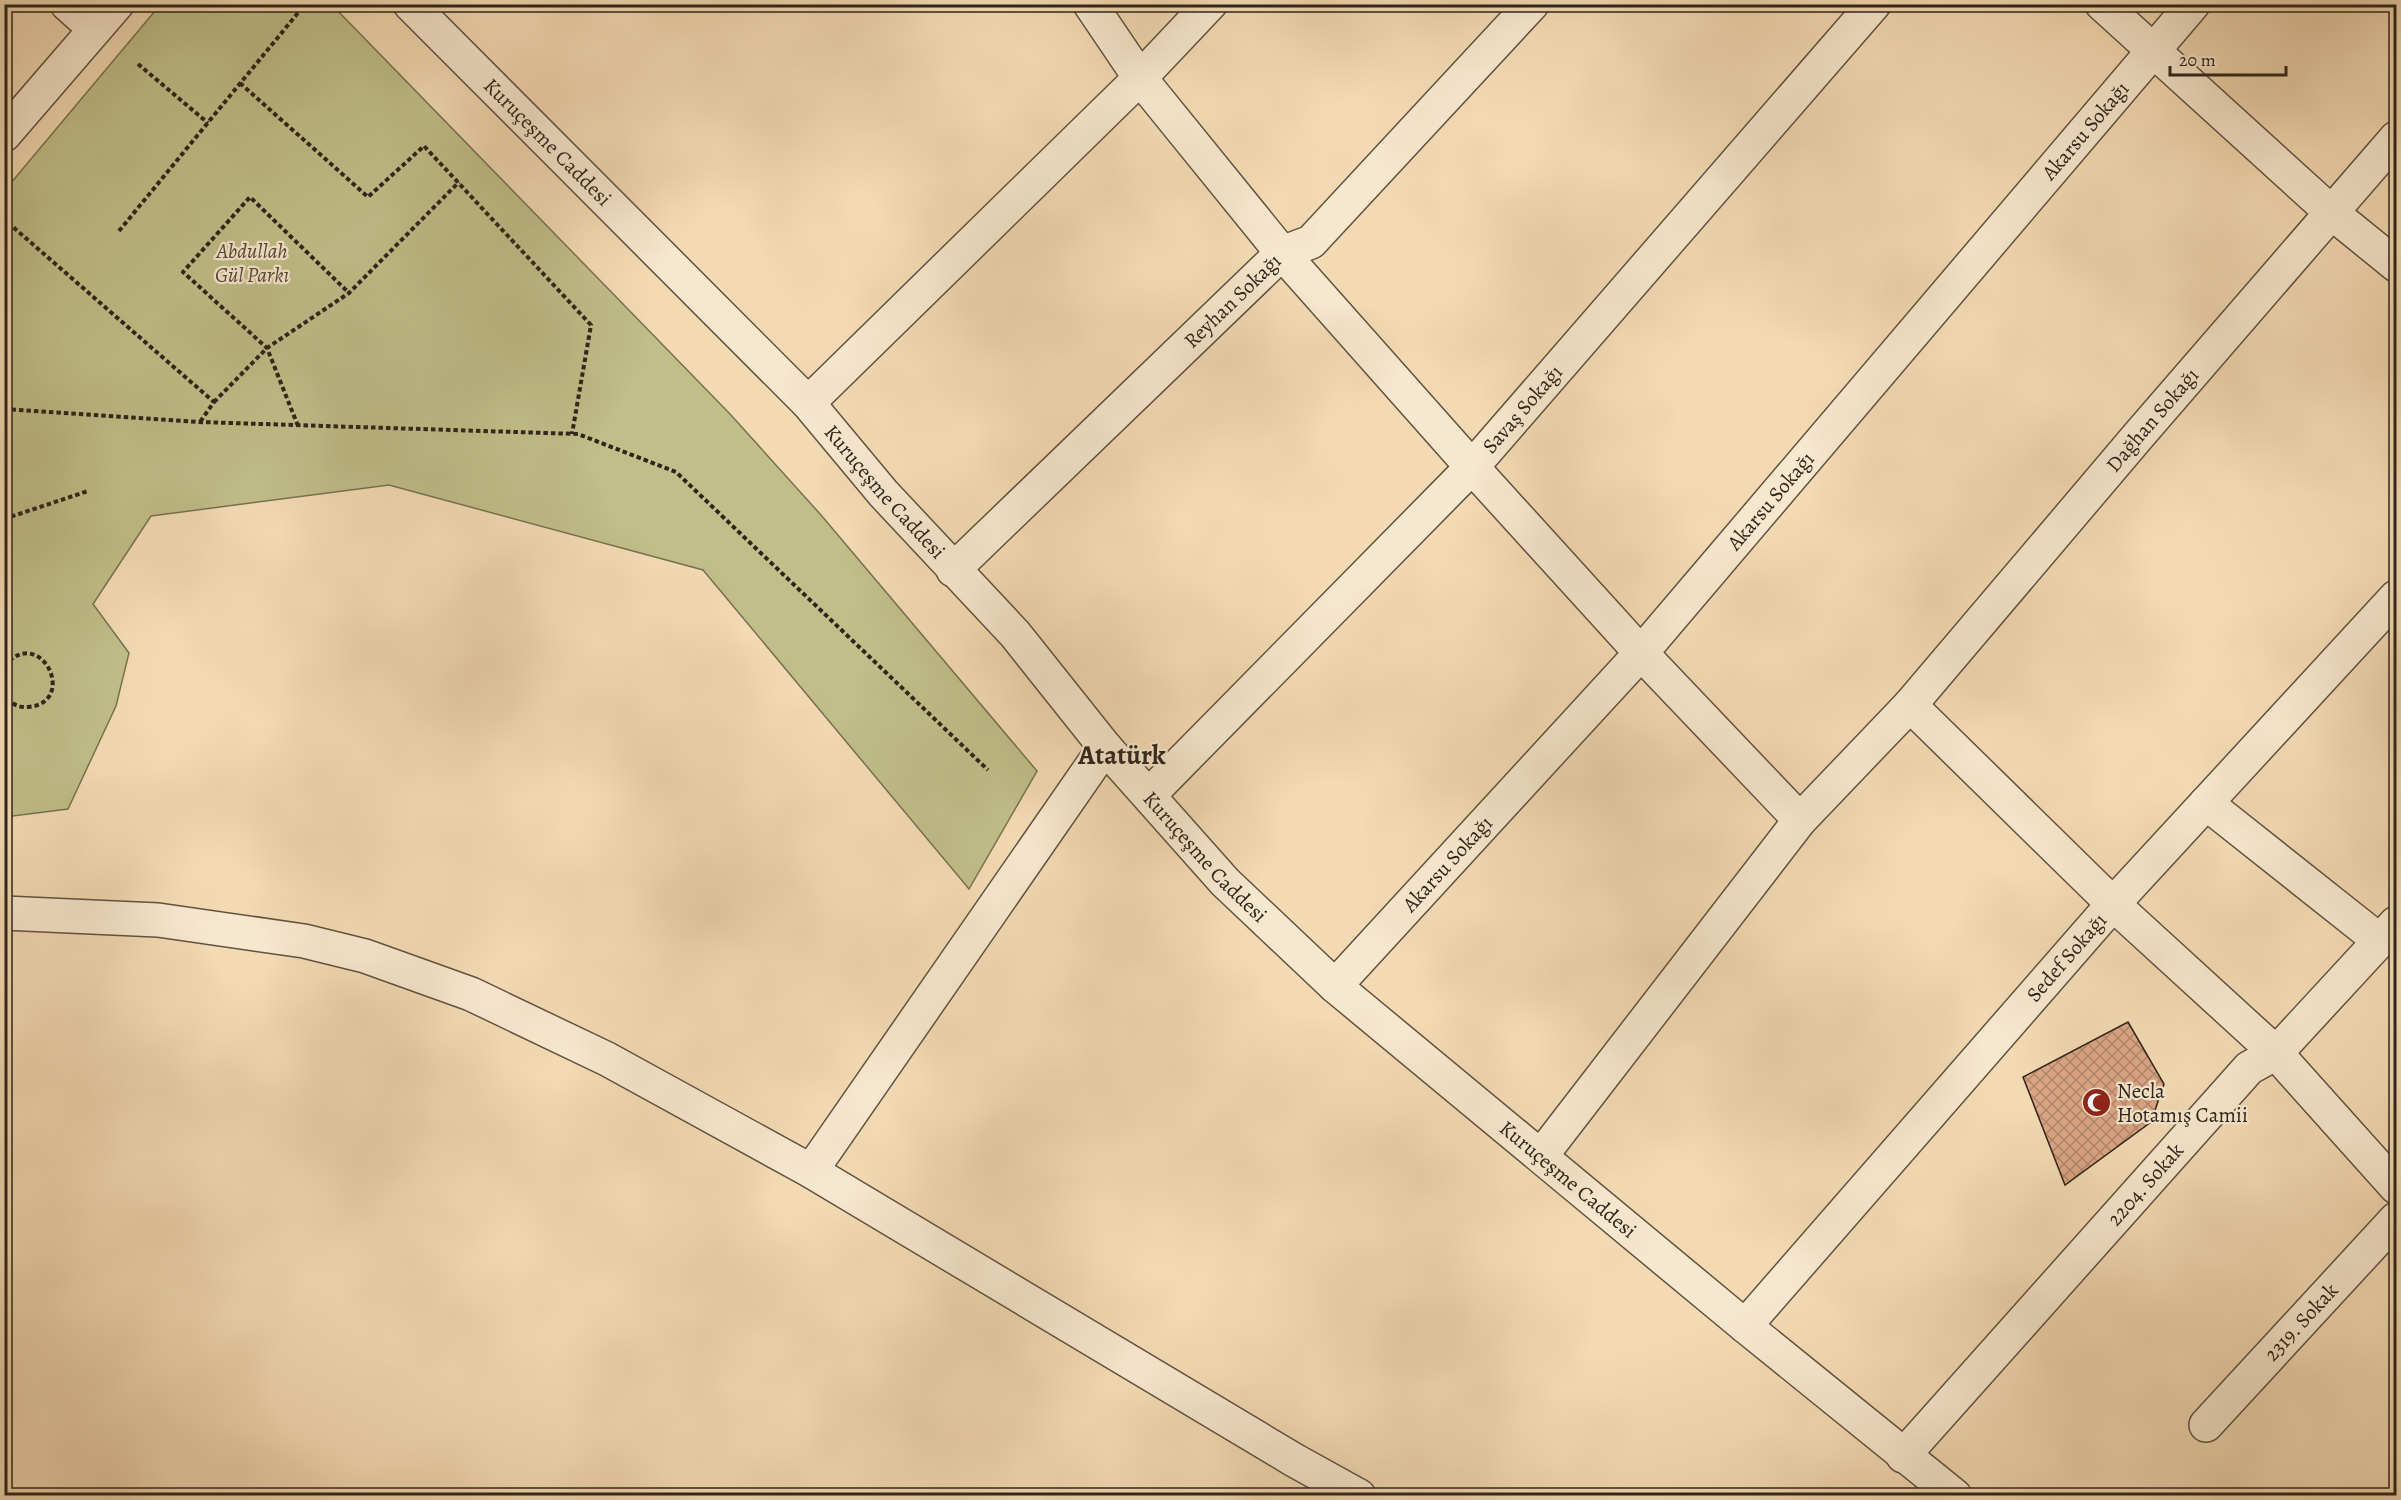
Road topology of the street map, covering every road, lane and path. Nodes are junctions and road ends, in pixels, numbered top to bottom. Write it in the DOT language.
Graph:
graph roads {
  1 [pos="67,4"];
  2 [pos="117,4"];
  3 [pos="410,4"];
  4 [pos="1090,4"];
  5 [pos="1210,4"];
  6 [pos="1532,4"];
  7 [pos="1874,4"];
  8 [pos="2102,4"];
  9 [pos="2193,4"];
  10 [pos="302,8"];
  11 [pos="95,29"];
  12 [pos="2153,49"];
  13 [pos="138,64"];
  14 [pos="1140,78"];
  15 [pos="240,83"];
  16 [pos="208,123"];
  17 [pos="4,135"];
  18 [pos="2397,138"];
  19 [pos="459,182"];
  20 [pos="2332,213"];
  21 [pos="119,231"];
  22 [pos="4,238"];
  23 [pos="1282,253"];
  24 [pos="2397,265"];
  25 [pos="349,293"];
  26 [pos="267,348"];
  27 [pos="214,402"];
  28 [pos="808,403"];
  29 [pos="4,409"];
  30 [pos="199,422"];
  31 [pos="298,426"];
  32 [pos="572,434"];
  33 [pos="1472,466"];
  34 [pos="88,491"];
  35 [pos="4,519"];
  36 [pos="953,570"];
  37 [pos="2397,597"];
  38 [pos="1641,653"];
  39 [pos="4,666"];
  40 [pos="5,695"];
  41 [pos="1910,705"];
  42 [pos="1105,747"];
  43 [pos="988,770"];
  44 [pos="1149,795"];
  45 [pos="2206,803"];
  46 [pos="1800,820"];
  47 [pos="2113,904"];
  48 [pos="4,913"];
  49 [pos="2388,932"];
  50 [pos="1335,986"];
  51 [pos="2276,1053"];
  52 [pos="1541,1156"];
  53 [pos="811,1172"];
  54 [pos="2397,1187"];
  55 [pos="2397,1219"];
  56 [pos="1745,1326"];
  57 [pos="2206,1425"];
  58 [pos="1903,1455"];
  59 [pos="1359,1496"];
  60 [pos="1955,1496"];
  1 -- 11 [label="street"];
  2 -- 11 [label="street"];
  3 -- 28 [label="street, Kuruçeşme Caddesi"];
  4 -- 14 [label="street"];
  5 -- 14 [label="street"];
  6 -- 23 [label="street, Reyhan Sokağı"];
  7 -- 33 [label="street, Savaş Sokağı"];
  8 -- 12 [label="street"];
  9 -- 12 [label="street, Akarsu Sokağı"];
  10 -- 15 [label="path"];
  11 -- 17 [label="street"];
  12 -- 20 [label="street"];
  12 -- 38 [label="street, Akarsu Sokağı"];
  13 -- 16 [label="path"];
  14 -- 23 [label="street"];
  14 -- 28 [label="street"];
  15 -- 16 [label="path"];
  15 -- 19 [label="path"];
  16 -- 21 [label="path"];
  18 -- 20 [label="street, Dağhan Sokağı"];
  19 -- 25 [label="path"];
  19 -- 32 [label="path"];
  20 -- 24 [label="street"];
  20 -- 41 [label="street, Dağhan Sokağı"];
  22 -- 27 [label="path"];
  23 -- 33 [label="street"];
  23 -- 36 [label="street, Reyhan Sokağı"];
  25 -- 26 [label="path"];
  25 -- 26 [label="path"];
  26 -- 27 [label="path"];
  26 -- 31 [label="path"];
  27 -- 30 [label="path"];
  28 -- 36 [label="street, Kuruçeşme Caddesi"];
  29 -- 30 [label="path"];
  30 -- 31 [label="path"];
  31 -- 32 [label="path"];
  32 -- 43 [label="path"];
  33 -- 38 [label="street"];
  33 -- 44 [label="street, Savaş Sokağı"];
  34 -- 35 [label="path"];
  36 -- 42 [label="street, Kuruçeşme Caddesi"];
  37 -- 45 [label="street, Sedef Sokağı"];
  38 -- 46 [label="street"];
  38 -- 50 [label="street, Akarsu Sokağı"];
  39 -- 40 [label="path"];
  41 -- 46 [label="street, Dağhan Sokağı"];
  41 -- 47 [label="street"];
  42 -- 44 [label="street, Kuruçeşme Caddesi"];
  42 -- 53 [label="street"];
  44 -- 50 [label="street, Kuruçeşme Caddesi"];
  45 -- 47 [label="street, Sedef Sokağı"];
  45 -- 49 [label="street"];
  46 -- 52 [label="street, Dağhan Sokağı"];
  47 -- 51 [label="street"];
  47 -- 56 [label="street, Sedef Sokağı"];
  48 -- 53 [label="street"];
  49 -- 51 [label="street, 2204. Sokak"];
  50 -- 52 [label="street, Kuruçeşme Caddesi"];
  51 -- 54 [label="street"];
  51 -- 58 [label="street, 2204. Sokak"];
  52 -- 56 [label="street, Kuruçeşme Caddesi"];
  53 -- 59 [label="street"];
  55 -- 57 [label="street, 2319. Sokak"];
  56 -- 58 [label="street, Kuruçeşme Caddesi"];
  58 -- 60 [label="street, Kuruçeşme Caddesi"];
}
